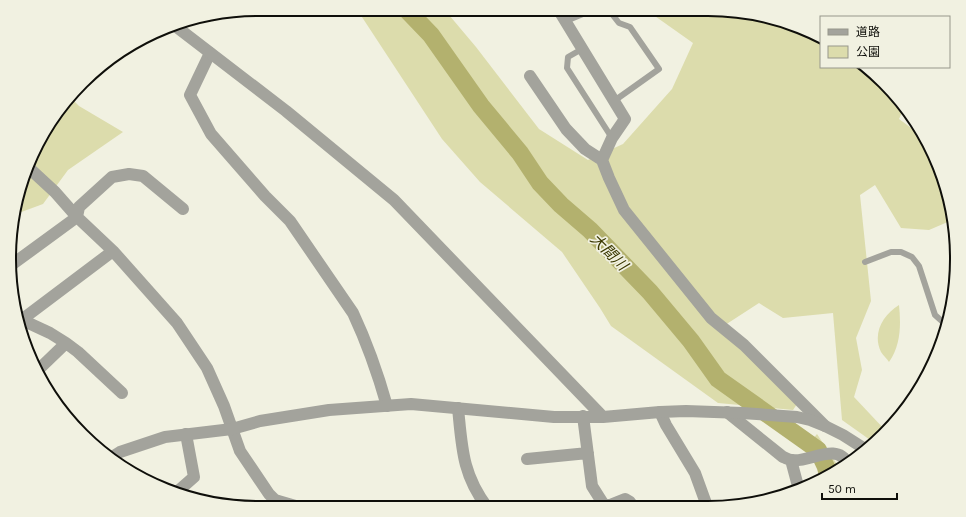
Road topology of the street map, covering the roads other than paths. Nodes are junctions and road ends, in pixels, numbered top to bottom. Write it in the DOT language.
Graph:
graph roads {
  1 [pos="563,16"];
  2 [pos="578,16"];
  3 [pos="614,16"];
  4 [pos="566,21"];
  5 [pos="180,29"];
  6 [pos="582,49"];
  7 [pos="210,53"];
  8 [pos="530,76"];
  9 [pos="614,101"];
  10 [pos="612,138"];
  11 [pos="602,160"];
  12 [pos="32,171"];
  13 [pos="183,209"];
  14 [pos="77,217"];
  15 [pos="113,251"];
  16 [pos="16,261"];
  17 [pos="865,262"];
  18 [pos="23,317"];
  19 [pos="942,320"];
  20 [pos="24,321"];
  21 [pos="66,343"];
  22 [pos="41,367"];
  23 [pos="122,393"];
  24 [pos="387,406"];
  25 [pos="458,408"];
  26 [pos="660,412"];
  27 [pos="727,412"];
  28 [pos="583,416"];
  29 [pos="603,417"];
  30 [pos="825,426"];
  31 [pos="232,429"];
  32 [pos="186,434"];
  33 [pos="861,446"];
  34 [pos="588,453"];
  35 [pos="116,454"];
  36 [pos="527,459"];
  37 [pos="844,459"];
  38 [pos="791,460"];
  39 [pos="797,484"];
  40 [pos="181,488"];
  41 [pos="270,501"];
  42 [pos="482,501"];
  43 [pos="601,501"];
  44 [pos="704,501"];
  1 -- 4 [label="street"];
  2 -- 4 [label="lane"];
  3 -- 9 [label="lane"];
  4 -- 6 [label="street"];
  5 -- 7 [label="street"];
  6 -- 9 [label="street"];
  6 -- 10 [label="lane"];
  7 -- 24 [label="street"];
  7 -- 29 [label="street"];
  8 -- 11 [label="street"];
  9 -- 10 [label="street"];
  10 -- 11 [label="street"];
  11 -- 30 [label="street"];
  12 -- 14 [label="street"];
  13 -- 14 [label="street"];
  14 -- 15 [label="street"];
  14 -- 16 [label="street"];
  15 -- 18 [label="street"];
  15 -- 31 [label="street"];
  17 -- 19 [label="lane"];
  20 -- 21 [label="street"];
  21 -- 22 [label="street"];
  21 -- 23 [label="street"];
  24 -- 25 [label="street"];
  24 -- 31 [label="street"];
  25 -- 28 [label="street"];
  25 -- 42 [label="street"];
  26 -- 27 [label="street"];
  26 -- 29 [label="street"];
  26 -- 44 [label="street"];
  27 -- 30 [label="street"];
  27 -- 38 [label="street"];
  28 -- 29 [label="street"];
  28 -- 34 [label="street"];
  30 -- 33 [label="street"];
  31 -- 32 [label="street"];
  31 -- 41 [label="street"];
  32 -- 35 [label="street"];
  32 -- 40 [label="street"];
  34 -- 36 [label="street"];
  34 -- 43 [label="street"];
  37 -- 38 [label="street"];
  38 -- 39 [label="street"];
}
